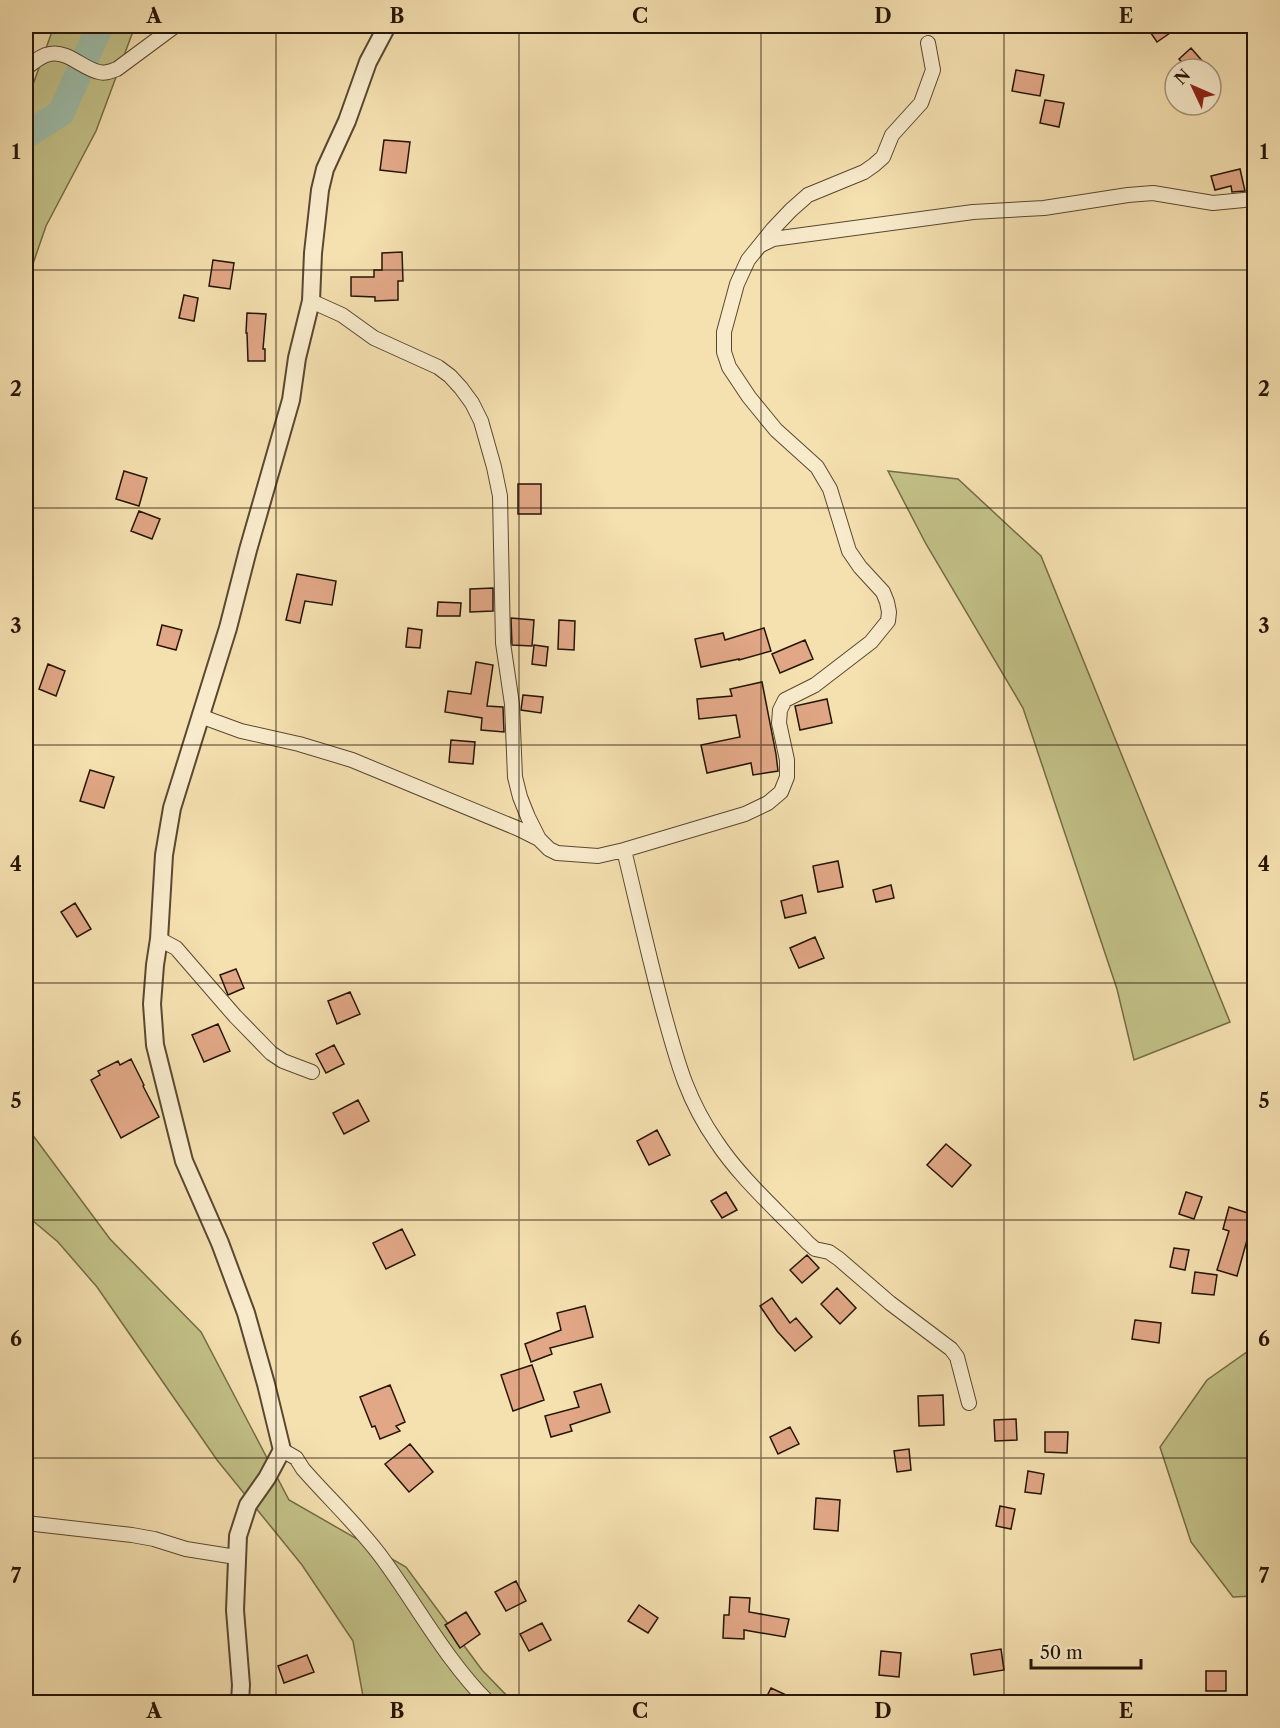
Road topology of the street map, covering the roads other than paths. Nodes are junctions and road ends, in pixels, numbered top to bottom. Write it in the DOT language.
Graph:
graph roads {
  1 [pos="175,26"];
  2 [pos="387,26"];
  3 [pos="928,43"];
  4 [pos="26,68"];
  5 [pos="1254,199"];
  6 [pos="759,246"];
  7 [pos="311,301"];
  8 [pos="200,717"];
  9 [pos="539,839"];
  10 [pos="624,850"];
  11 [pos="159,939"];
  12 [pos="312,1072"];
  13 [pos="969,1403"];
  14 [pos="282,1450"];
  15 [pos="26,1523"];
  16 [pos="236,1557"];
  17 [pos="240,1702"];
  18 [pos="488,1702"];
  1 -- 4 [label="street"];
  2 -- 7 [label="street"];
  3 -- 6 [label="street"];
  5 -- 6 [label="street"];
  6 -- 10 [label="street"];
  7 -- 8 [label="street"];
  7 -- 9 [label="street"];
  8 -- 9 [label="street"];
  8 -- 11 [label="street"];
  9 -- 10 [label="street"];
  10 -- 13 [label="street"];
  11 -- 12 [label="street"];
  11 -- 14 [label="street"];
  14 -- 16 [label="street"];
  14 -- 18 [label="street"];
  15 -- 16 [label="street"];
  16 -- 17 [label="street"];
}
